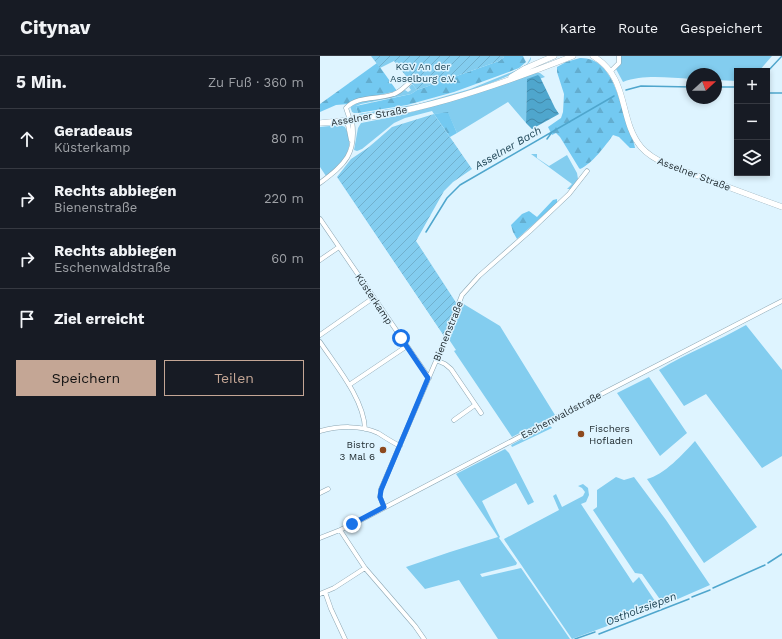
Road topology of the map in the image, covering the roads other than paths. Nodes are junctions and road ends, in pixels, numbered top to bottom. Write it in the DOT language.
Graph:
graph roads {
  1 [pos="535,56"];
  2 [pos="573,56"];
  3 [pos="593,56"];
  4 [pos="619,56"];
  5 [pos="550,57"];
  6 [pos="551,64"];
  7 [pos="539,66"];
  8 [pos="610,71"];
  9 [pos="409,83"];
  10 [pos="350,120"];
  11 [pos="320,124"];
  12 [pos="587,171"];
  13 [pos="320,183"];
  14 [pos="782,207"];
  15 [pos="320,219"];
  16 [pos="339,247"];
  17 [pos="320,260"];
  18 [pos="374,298"];
  19 [pos="782,301"];
  20 [pos="320,335"];
  21 [pos="320,342"];
  22 [pos="407,346"];
  23 [pos="436,360"];
  24 [pos="428,378"];
  25 [pos="349,385"];
  26 [pos="475,405"];
  27 [pos="481,413"];
  28 [pos="454,420"];
  29 [pos="365,429"];
  30 [pos="320,431"];
  31 [pos="400,446"];
  32 [pos="328,489"];
  33 [pos="320,493"];
  34 [pos="384,507"];
  35 [pos="340,530"];
  36 [pos="320,538"];
  37 [pos="365,568"];
  38 [pos="325,592"];
  39 [pos="320,594"];
  40 [pos="345,639"];
  41 [pos="424,639"];
  1 -- 7 [label="main road"];
  2 -- 6 [label="main road, Asselner Straße"];
  3 -- 8 [label="main road, Asselner Straße"];
  4 -- 8 [label="street"];
  5 -- 6 [label="main road"];
  5 -- 7 [label="main road, Asselner Straße"];
  6 -- 7 [label="main road, Asselner Straße"];
  7 -- 10 [label="main road, Asselner Straße"];
  8 -- 14 [label="main road, Asselner Straße"];
  9 -- 10 [label="street"];
  10 -- 11 [label="main road, Asselner Straße"];
  10 -- 13 [label="street"];
  12 -- 23 [label="street, Bienenstraße"];
  15 -- 16 [label="street, Küsterkamp"];
  16 -- 17 [label="street"];
  16 -- 18 [label="street, Küsterkamp"];
  18 -- 20 [label="street"];
  18 -- 22 [label="street, Küsterkamp"];
  19 -- 34 [label="street, Eschenwaldstraße"];
  21 -- 25 [label="street"];
  22 -- 24 [label="street, Küsterkamp"];
  22 -- 25 [label="street"];
  23 -- 24 [label="street, Bienenstraße"];
  23 -- 26 [label="street"];
  24 -- 31 [label="street, Bienenstraße"];
  25 -- 29 [label="street"];
  26 -- 27 [label="street"];
  26 -- 28 [label="street"];
  29 -- 30 [label="street"];
  29 -- 31 [label="street"];
  31 -- 34 [label="street, Bienenstraße"];
  32 -- 33 [label="street"];
  34 -- 35 [label="street, Eschenwaldstraße"];
  35 -- 36 [label="street, Eschenwaldstraße"];
  35 -- 37 [label="street"];
  37 -- 38 [label="street"];
  37 -- 41 [label="street"];
  38 -- 39 [label="street"];
  38 -- 40 [label="street"];
}
